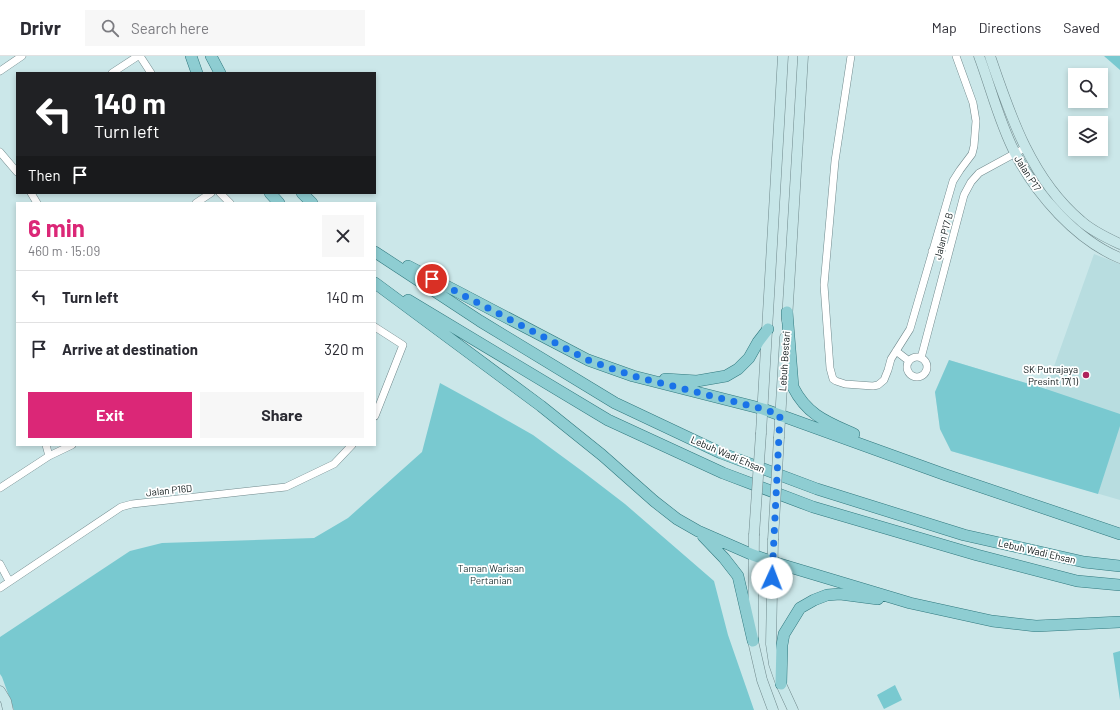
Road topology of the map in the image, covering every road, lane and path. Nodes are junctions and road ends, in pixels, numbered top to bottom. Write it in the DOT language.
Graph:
graph roads {
  1 [pos="22,56"];
  2 [pos="139,56"];
  3 [pos="191,56"];
  4 [pos="211,56"];
  5 [pos="783,56"];
  6 [pos="803,56"];
  7 [pos="850,56"];
  8 [pos="956,56"];
  9 [pos="979,56"];
  10 [pos="990,56"];
  11 [pos="0,71"];
  12 [pos="114,72"];
  13 [pos="150,72"];
  14 [pos="197,72"];
  15 [pos="219,72"];
  16 [pos="1025,148"];
  17 [pos="0,152"];
  18 [pos="1015,153"];
  19 [pos="16,171"];
  20 [pos="210,194"];
  21 [pos="221,194"];
  22 [pos="271,194"];
  23 [pos="303,194"];
  24 [pos="198,202"];
  25 [pos="229,202"];
  26 [pos="278,202"];
  27 [pos="311,202"];
  28 [pos="1120,244"];
  29 [pos="934,247"];
  30 [pos="950,248"];
  31 [pos="376,251"];
  32 [pos="376,252"];
  33 [pos="948,256"];
  34 [pos="1120,258"];
  35 [pos="376,281"];
  36 [pos="376,284"];
  37 [pos="787,312"];
  38 [pos="376,328"];
  39 [pos="768,328"];
  40 [pos="896,351"];
  41 [pos="920,358"];
  42 [pos="909,361"];
  43 [pos="633,376"];
  44 [pos="763,409"];
  45 [pos="376,413"];
  46 [pos="780,415"];
  47 [pos="46,446"];
  48 [pos="70,446"];
  49 [pos="351,446"];
  50 [pos="49,456"];
  51 [pos="946,475"];
  52 [pos="0,488"];
  53 [pos="698,531"];
  54 [pos="1120,534"];
  55 [pos="753,556"];
  56 [pos="773,562"];
  57 [pos="0,564"];
  58 [pos="1120,566"];
  59 [pos="9,581"];
  60 [pos="1120,585"];
  61 [pos="0,588"];
  62 [pos="910,603"];
  63 [pos="1120,622"];
  64 [pos="752,640"];
  65 [pos="781,684"];
  66 [pos="0,691"];
  67 [pos="8,710"];
  68 [pos="773,710"];
  69 [pos="793,710"];
  1 -- 11 [label="street"];
  2 -- 12 [label="street"];
  2 -- 13 [label="street"];
  3 -- 14 [label="main road"];
  4 -- 15 [label="main road"];
  5 -- 39 [label="street, Lebuh Bestari"];
  6 -- 37 [label="street, Lebuh Bestari"];
  7 -- 40 [label="street"];
  8 -- 29 [label="street"];
  9 -- 18 [label="street, Jalan P17"];
  10 -- 16 [label="street, Jalan P17"];
  16 -- 18 [label="street, Jalan P17 B"];
  16 -- 28 [label="street, Jalan P17"];
  17 -- 19 [label="street"];
  18 -- 30 [label="street, Jalan P17 B"];
  18 -- 34 [label="street, Jalan P17"];
  20 -- 24 [label="street"];
  21 -- 25 [label="street"];
  22 -- 26 [label="main road"];
  23 -- 27 [label="main road"];
  29 -- 30 [label="street"];
  29 -- 33 [label="street"];
  29 -- 40 [label="street"];
  30 -- 33 [label="street, Jalan P17 B"];
  31 -- 43 [label="main road"];
  32 -- 58 [label="main road, Lebuh Wadi Ehsan"];
  33 -- 41 [label="street, Jalan P17 B"];
  35 -- 60 [label="main road, Lebuh Wadi Ehsan"];
  36 -- 53 [label="main road"];
  37 -- 46 [label="street, Lebuh Bestari"];
  37 -- 51 [label="main road"];
  38 -- 45 [label="street"];
  39 -- 43 [label="main road"];
  39 -- 44 [label="street, Lebuh Bestari"];
  40 -- 42 [label="street"];
  41 -- 42 [label="street"];
  41 -- 42 [label="street"];
  43 -- 44 [label="main road"];
  44 -- 46 [label="main road"];
  44 -- 55 [label="street, Lebuh Bestari, bridge"];
  46 -- 51 [label="main road"];
  46 -- 56 [label="street, Lebuh Bestari, bridge"];
  47 -- 50 [label="street"];
  48 -- 50 [label="street"];
  49 -- 59 [label="street, Jalan P16D"];
  50 -- 52 [label="street"];
  51 -- 54 [label="main road"];
  53 -- 55 [label="main road"];
  53 -- 64 [label="main road"];
  55 -- 56 [label="main road"];
  55 -- 64 [label="street, Lebuh Bestari"];
  56 -- 62 [label="main road"];
  56 -- 65 [label="street, Lebuh Bestari"];
  57 -- 59 [label="street"];
  59 -- 61 [label="street, Jalan P16D"];
  62 -- 63 [label="main road"];
  62 -- 65 [label="main road"];
  64 -- 68 [label="street, Lebuh Bestari"];
  65 -- 69 [label="street, Lebuh Bestari"];
  66 -- 67 [label="street"];
}
